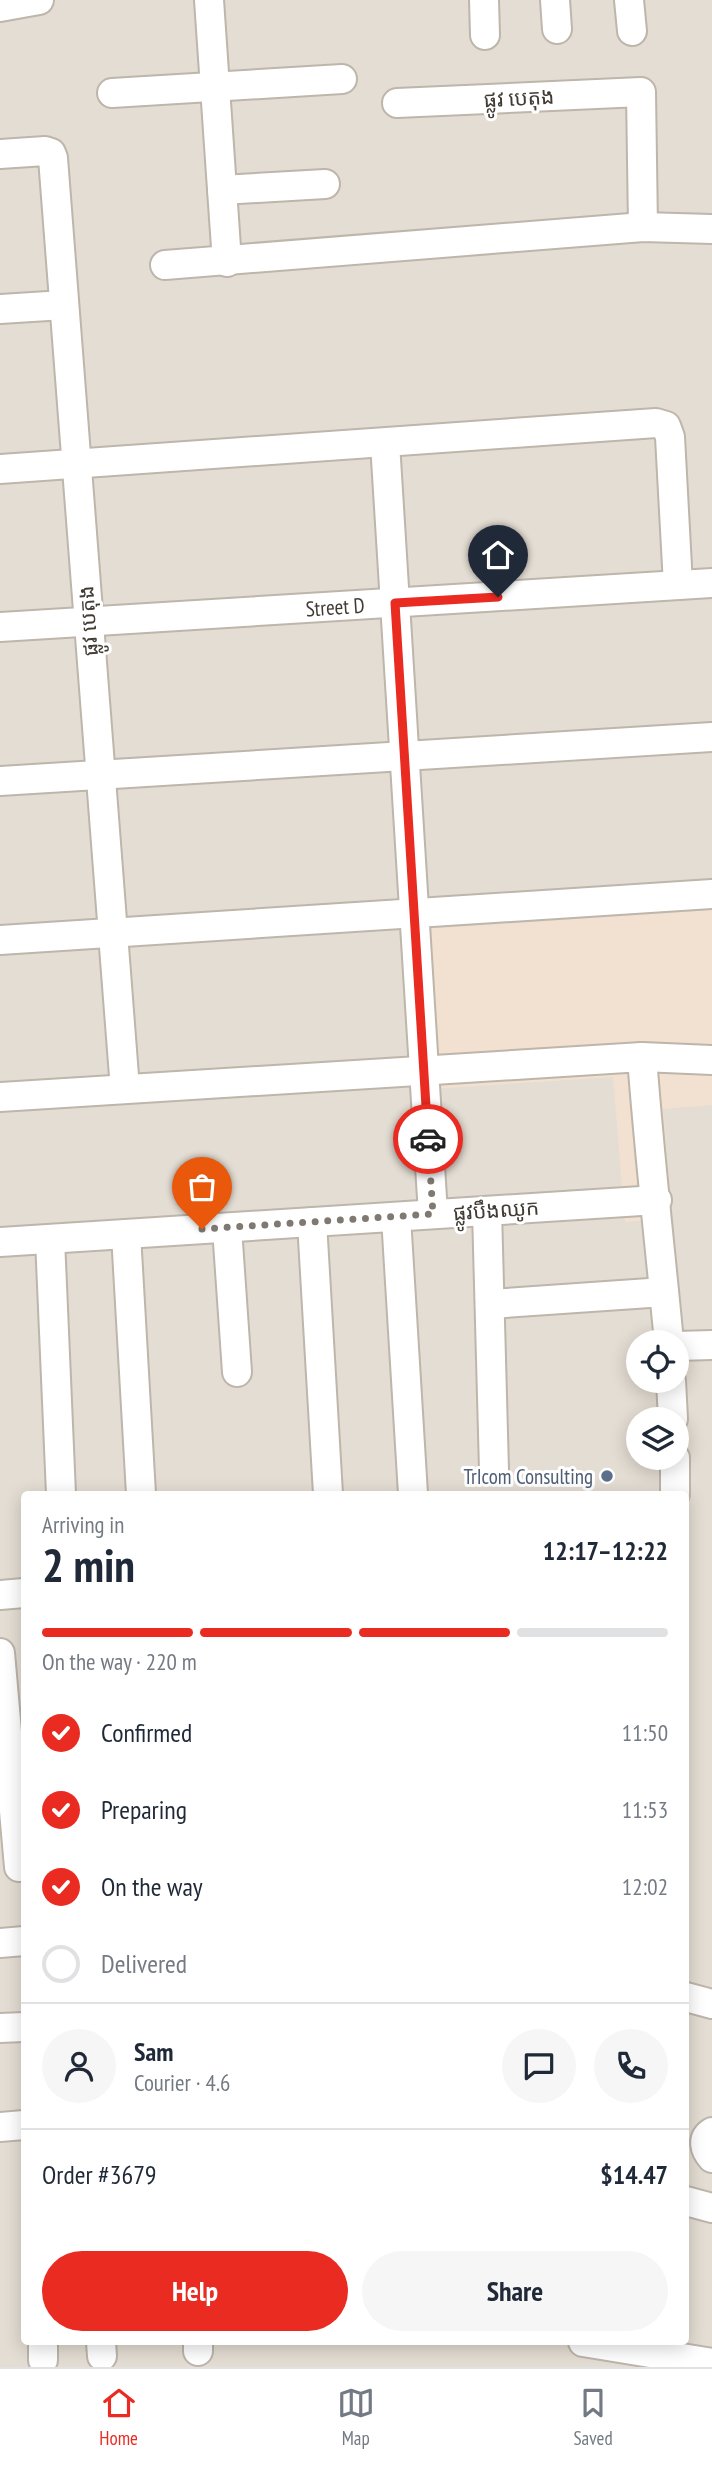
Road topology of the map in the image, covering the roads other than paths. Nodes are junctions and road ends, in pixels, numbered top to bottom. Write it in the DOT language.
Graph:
graph roads {
  1 [pos="38,0"];
  2 [pos="209,0"];
  3 [pos="484,0"];
  4 [pos="555,0"];
  5 [pos="629,0"];
  6 [pos="0,8"];
  7 [pos="557,29"];
  8 [pos="632,32"];
  9 [pos="485,35"];
  10 [pos="342,79"];
  11 [pos="215,87"];
  12 [pos="112,93"];
  13 [pos="397,103"];
  14 [pos="0,154"];
  15 [pos="325,184"];
  16 [pos="222,190"];
  17 [pos="643,227"];
  18 [pos="712,229"];
  19 [pos="227,262"];
  20 [pos="165,265"];
  21 [pos="64,304"];
  22 [pos="0,309"];
  23 [pos="385,443"];
  24 [pos="76,464"];
  25 [pos="0,469"];
  26 [pos="712,583"];
  27 [pos="678,585"];
  28 [pos="395,603"];
  29 [pos="88,622"];
  30 [pos="0,627"];
  31 [pos="712,737"];
  32 [pos="405,756"];
  33 [pos="100,775"];
  34 [pos="0,781"];
  35 [pos="712,894"];
  36 [pos="414,914"];
  37 [pos="113,933"];
  38 [pos="0,940"];
  39 [pos="642,1057"];
  40 [pos="712,1060"];
  41 [pos="424,1070"];
  42 [pos="125,1089"];
  43 [pos="0,1097"];
  44 [pos="657,1200"];
  45 [pos="487,1211"];
  46 [pos="433,1214"];
  47 [pos="396,1217"];
  48 [pos="312,1222"];
  49 [pos="227,1228"];
  50 [pos="126,1234"];
  51 [pos="50,1239"];
  52 [pos="0,1242"];
  53 [pos="664,1292"];
  54 [pos="491,1304"];
  55 [pos="668,1330"];
  56 [pos="712,1345"];
  57 [pos="689,1346"];
  58 [pos="237,1372"];
  59 [pos="675,1470"];
  60 [pos="494,1471"];
  61 [pos="61,1491"];
  62 [pos="141,1491"];
  63 [pos="328,1491"];
  64 [pos="414,1491"];
  65 [pos="675,1491"];
  66 [pos="21,1593"];
  67 [pos="0,1595"];
  68 [pos="0,1653"];
  69 [pos="10,1729"];
  70 [pos="15,1867"];
  71 [pos="21,1941"];
  72 [pos="0,1943"];
  73 [pos="689,1998"];
  74 [pos="712,2004"];
  75 [pos="21,2027"];
  76 [pos="0,2028"];
  77 [pos="21,2125"];
  78 [pos="0,2127"];
  79 [pos="712,2133"];
  80 [pos="712,2158"];
  81 [pos="689,2202"];
  82 [pos="712,2208"];
  83 [pos="601,2345"];
  84 [pos="712,2363"];
  1 -- 6 [label="street"];
  2 -- 11 [label="street"];
  3 -- 9 [label="street"];
  4 -- 7 [label="street"];
  5 -- 8 [label="street"];
  10 -- 11 [label="street"];
  11 -- 12 [label="street"];
  11 -- 16 [label="street"];
  13 -- 17 [label="street, ផ្លូវ បេតុង"];
  14 -- 21 [label="street, ផ្លូវ បេតុង"];
  15 -- 16 [label="street"];
  16 -- 19 [label="street"];
  17 -- 18 [label="street"];
  17 -- 19 [label="street"];
  19 -- 20 [label="street"];
  21 -- 22 [label="street"];
  21 -- 24 [label="street, ផ្លូវ បេតុង"];
  23 -- 24 [label="street"];
  23 -- 27 [label="street"];
  23 -- 28 [label="street"];
  24 -- 25 [label="street"];
  24 -- 29 [label="street, ផ្លូវ បេតុង"];
  26 -- 27 [label="street, Street D"];
  27 -- 28 [label="street, Street D"];
  28 -- 29 [label="street, Street D"];
  28 -- 32 [label="street"];
  29 -- 30 [label="street, Street D"];
  29 -- 33 [label="street, ផ្លូវ បេតុង"];
  31 -- 32 [label="street"];
  32 -- 33 [label="street"];
  32 -- 36 [label="street"];
  33 -- 34 [label="street"];
  33 -- 37 [label="street, ផ្លូវ បេតុង"];
  35 -- 36 [label="street"];
  36 -- 37 [label="street"];
  36 -- 41 [label="street"];
  37 -- 38 [label="street"];
  37 -- 42 [label="street, ផ្លូវ បេតុង"];
  39 -- 40 [label="street"];
  39 -- 41 [label="street"];
  39 -- 44 [label="street"];
  41 -- 42 [label="street"];
  41 -- 46 [label="street"];
  42 -- 43 [label="street"];
  44 -- 45 [label="street, ផ្លូវបឹងឈូក"];
  44 -- 53 [label="street"];
  45 -- 46 [label="street, ផ្លូវបឹងឈូក"];
  45 -- 54 [label="street"];
  46 -- 47 [label="street, ផ្លូវបឹងឈូក"];
  47 -- 48 [label="street, ផ្លូវបឹងឈូក"];
  47 -- 64 [label="street"];
  48 -- 49 [label="street, ផ្លូវបឹងឈូក"];
  48 -- 63 [label="street"];
  49 -- 50 [label="street, ផ្លូវបឹងឈូក"];
  49 -- 58 [label="street"];
  50 -- 51 [label="street, ផ្លូវបឹងឈូក"];
  50 -- 62 [label="street"];
  51 -- 52 [label="street, ផ្លូវបឹងឈូក"];
  51 -- 61 [label="street"];
  53 -- 54 [label="street"];
  53 -- 55 [label="street"];
  54 -- 60 [label="street"];
  56 -- 57 [label="street"];
  59 -- 65 [label="street"];
  66 -- 67 [label="street"];
  68 -- 69 [label="street"];
  69 -- 70 [label="street"];
  71 -- 72 [label="street"];
  73 -- 74 [label="street"];
  75 -- 76 [label="street"];
  77 -- 78 [label="street"];
  79 -- 80 [label="street"];
  81 -- 82 [label="street"];
  83 -- 84 [label="street"];
}
